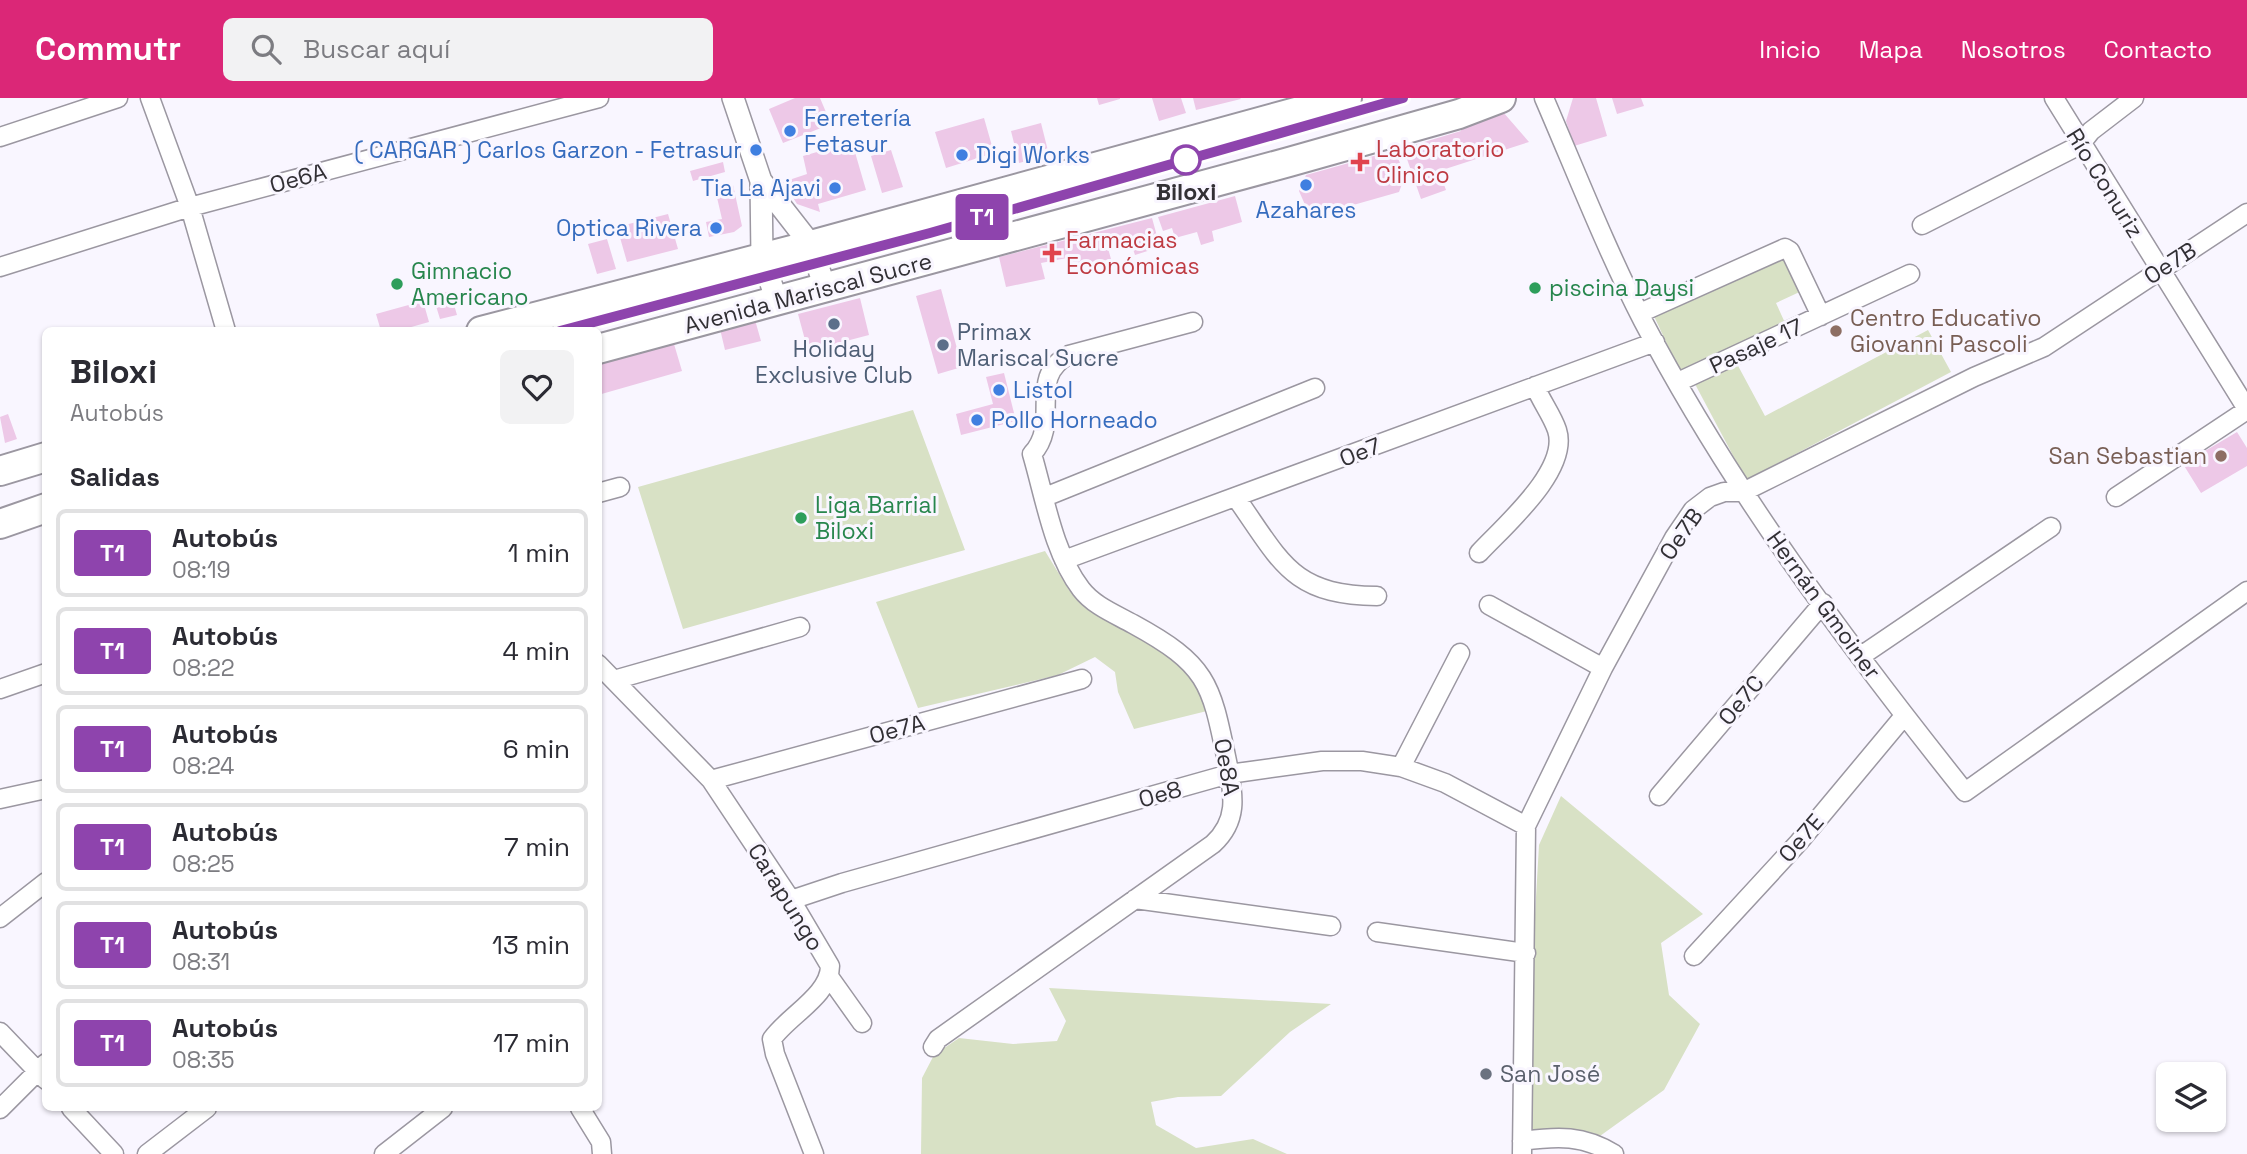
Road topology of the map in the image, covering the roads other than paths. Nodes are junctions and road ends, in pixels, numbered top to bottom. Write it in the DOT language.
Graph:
graph roads {
  1 [pos="118,98"];
  2 [pos="150,98"];
  3 [pos="599,98"];
  4 [pos="733,98"];
  5 [pos="1347,98"];
  6 [pos="1501,98"];
  7 [pos="1544,98"];
  8 [pos="2054,98"];
  9 [pos="2134,98"];
  10 [pos="1313,103"];
  11 [pos="0,137"];
  12 [pos="2080,145"];
  13 [pos="761,181"];
  14 [pos="190,207"];
  15 [pos="2247,213"];
  16 [pos="1922,225"];
  17 [pos="811,246"];
  18 [pos="762,257"];
  19 [pos="0,267"];
  20 [pos="2160,270"];
  21 [pos="1910,274"];
  22 [pos="825,288"];
  23 [pos="777,301"];
  24 [pos="1640,313"];
  25 [pos="1821,316"];
  26 [pos="1193,322"];
  27 [pos="225,327"];
  28 [pos="496,327"];
  29 [pos="1655,342"];
  30 [pos="602,348"];
  31 [pos="1678,382"];
  32 [pos="1535,386"];
  33 [pos="1315,387"];
  34 [pos="2247,409"];
  35 [pos="42,458"];
  36 [pos="0,471"];
  37 [pos="620,486"];
  38 [pos="602,492"];
  39 [pos="1743,492"];
  40 [pos="1045,497"];
  41 [pos="2116,497"];
  42 [pos="1237,499"];
  43 [pos="42,509"];
  44 [pos="0,524"];
  45 [pos="2051,527"];
  46 [pos="1479,553"];
  47 [pos="1064,560"];
  48 [pos="2247,591"];
  49 [pos="1377,596"];
  50 [pos="1823,603"];
  51 [pos="1489,605"];
  52 [pos="800,627"];
  53 [pos="1460,653"];
  54 [pos="1861,656"];
  55 [pos="1603,667"];
  56 [pos="602,668"];
  57 [pos="42,674"];
  58 [pos="1083,679"];
  59 [pos="614,680"];
  60 [pos="0,689"];
  61 [pos="1904,716"];
  62 [pos="1401,767"];
  63 [pos="1229,774"];
  64 [pos="711,780"];
  65 [pos="42,790"];
  66 [pos="1659,796"];
  67 [pos="0,799"];
  68 [pos="1526,826"];
  69 [pos="42,885"];
  70 [pos="1135,899"];
  71 [pos="791,900"];
  72 [pos="0,918"];
  73 [pos="1331,926"];
  74 [pos="1377,932"];
  75 [pos="1526,953"];
  76 [pos="1694,956"];
  77 [pos="830,978"];
  78 [pos="862,1023"];
  79 [pos="0,1032"];
  80 [pos="933,1048"];
  81 [pos="42,1071"];
  82 [pos="0,1109"];
  83 [pos="74,1111"];
  84 [pos="203,1111"];
  85 [pos="439,1111"];
  86 [pos="582,1111"];
  87 [pos="1522,1147"];
  88 [pos="114,1154"];
  89 [pos="147,1154"];
  90 [pos="383,1154"];
  91 [pos="602,1154"];
  92 [pos="814,1154"];
  93 [pos="1614,1154"];
  1 -- 11 [label="street"];
  2 -- 14 [label="street"];
  3 -- 14 [label="street, Oe6A"];
  4 -- 13 [label="street"];
  5 -- 10 [label="main road, Avenida Mariscal Sucre"];
  6 -- 22 [label="main road, Avenida Mariscal Sucre"];
  7 -- 24 [label="street, Hernán Gmoiner"];
  8 -- 12 [label="street, Río Conuriz"];
  9 -- 12 [label="street"];
  10 -- 17 [label="main road, Avenida Mariscal Sucre"];
  12 -- 16 [label="street"];
  12 -- 20 [label="street, Río Conuriz"];
  13 -- 17 [label="street"];
  13 -- 18 [label="street"];
  14 -- 19 [label="street, Oe6A"];
  14 -- 27 [label="street"];
  15 -- 20 [label="street, Oe7B"];
  17 -- 18 [label="main road, Avenida Mariscal Sucre"];
  17 -- 22 [label="street"];
  18 -- 23 [label="street"];
  18 -- 28 [label="main road, Avenida Mariscal Sucre"];
  20 -- 34 [label="street, Río Conuriz"];
  20 -- 39 [label="street, Oe7B"];
  21 -- 25 [label="street, Pasaje 17"];
  22 -- 23 [label="main road, Avenida Mariscal Sucre"];
  23 -- 30 [label="main road, Avenida Mariscal Sucre"];
  24 -- 25 [label="street"];
  24 -- 29 [label="street, Hernán Gmoiner"];
  25 -- 31 [label="street, Pasaje 17"];
  26 -- 40 [label="street, Oe8A"];
  29 -- 31 [label="street, Hernán Gmoiner"];
  29 -- 32 [label="street, Oe7"];
  31 -- 39 [label="street, Hernán Gmoiner"];
  32 -- 42 [label="street, Oe7"];
  32 -- 46 [label="street"];
  33 -- 40 [label="street"];
  34 -- 41 [label="street"];
  35 -- 36 [label="main road"];
  37 -- 38 [label="street"];
  39 -- 50 [label="street, Hernán Gmoiner"];
  39 -- 55 [label="street, Oe7B"];
  40 -- 47 [label="street, Oe8A"];
  42 -- 47 [label="street, Oe7"];
  42 -- 49 [label="street"];
  43 -- 44 [label="main road"];
  45 -- 54 [label="street"];
  47 -- 63 [label="street, Oe8A"];
  48 -- 61 [label="street, Hernán Gmoiner"];
  50 -- 54 [label="street, Hernán Gmoiner"];
  50 -- 66 [label="street, Oe7C"];
  51 -- 55 [label="street"];
  52 -- 59 [label="street"];
  53 -- 62 [label="street"];
  54 -- 61 [label="street, Hernán Gmoiner"];
  55 -- 68 [label="street, Oe7B"];
  56 -- 59 [label="street, Carapungo"];
  57 -- 60 [label="street"];
  58 -- 64 [label="street, Oe7A"];
  59 -- 64 [label="street, Carapungo"];
  61 -- 76 [label="street, Oe7E"];
  62 -- 63 [label="street, Oe8"];
  62 -- 68 [label="street, Oe8"];
  63 -- 70 [label="street, Oe8A"];
  63 -- 71 [label="street, Oe8"];
  64 -- 71 [label="street, Carapungo"];
  65 -- 67 [label="street"];
  68 -- 75 [label="street, Oe7B"];
  69 -- 72 [label="street"];
  70 -- 73 [label="street"];
  70 -- 80 [label="street, Oe8A"];
  71 -- 77 [label="street, Carapungo"];
  74 -- 75 [label="street"];
  75 -- 87 [label="street, Oe7B"];
  77 -- 78 [label="street"];
  77 -- 92 [label="street, Carapungo"];
  79 -- 81 [label="street"];
  81 -- 82 [label="street"];
  83 -- 88 [label="street"];
  84 -- 89 [label="street"];
  85 -- 90 [label="street"];
  86 -- 91 [label="street"];
  87 -- 93 [label="street"];
}
